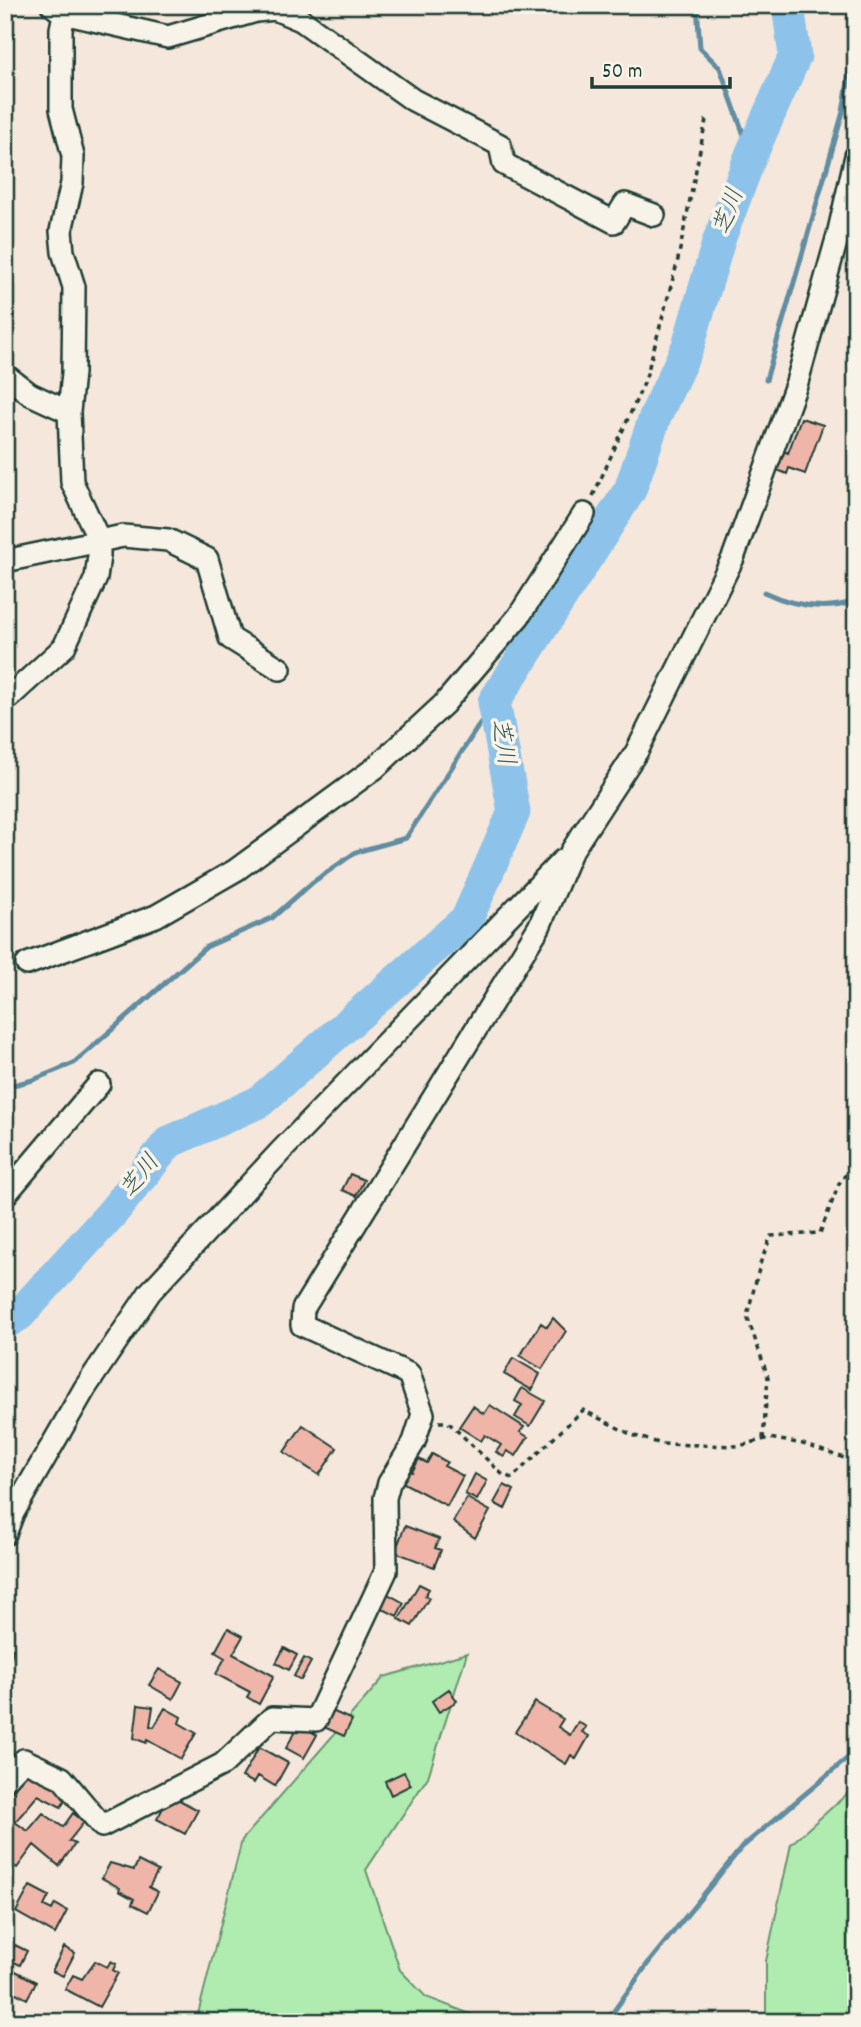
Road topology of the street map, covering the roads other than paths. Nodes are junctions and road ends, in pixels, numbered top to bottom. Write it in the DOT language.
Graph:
graph roads {
  1 [pos="60,8"];
  2 [pos="856,156"];
  3 [pos="654,215"];
  4 [pos="5,374"];
  5 [pos="69,412"];
  6 [pos="584,514"];
  7 [pos="99,540"];
  8 [pos="5,561"];
  9 [pos="280,669"];
  10 [pos="5,701"];
  11 [pos="571,852"];
  12 [pos="27,964"];
  13 [pos="99,1084"];
  14 [pos="5,1195"];
  15 [pos="5,1534"];
  16 [pos="5,1780"];
  1 -- 3 [label="street"];
  1 -- 5 [label="street"];
  2 -- 11 [label="street"];
  4 -- 5 [label="street"];
  5 -- 7 [label="street"];
  6 -- 12 [label="street"];
  7 -- 8 [label="street"];
  7 -- 9 [label="street"];
  7 -- 10 [label="street"];
  11 -- 15 [label="street"];
  11 -- 16 [label="street"];
  13 -- 14 [label="street"];
}
